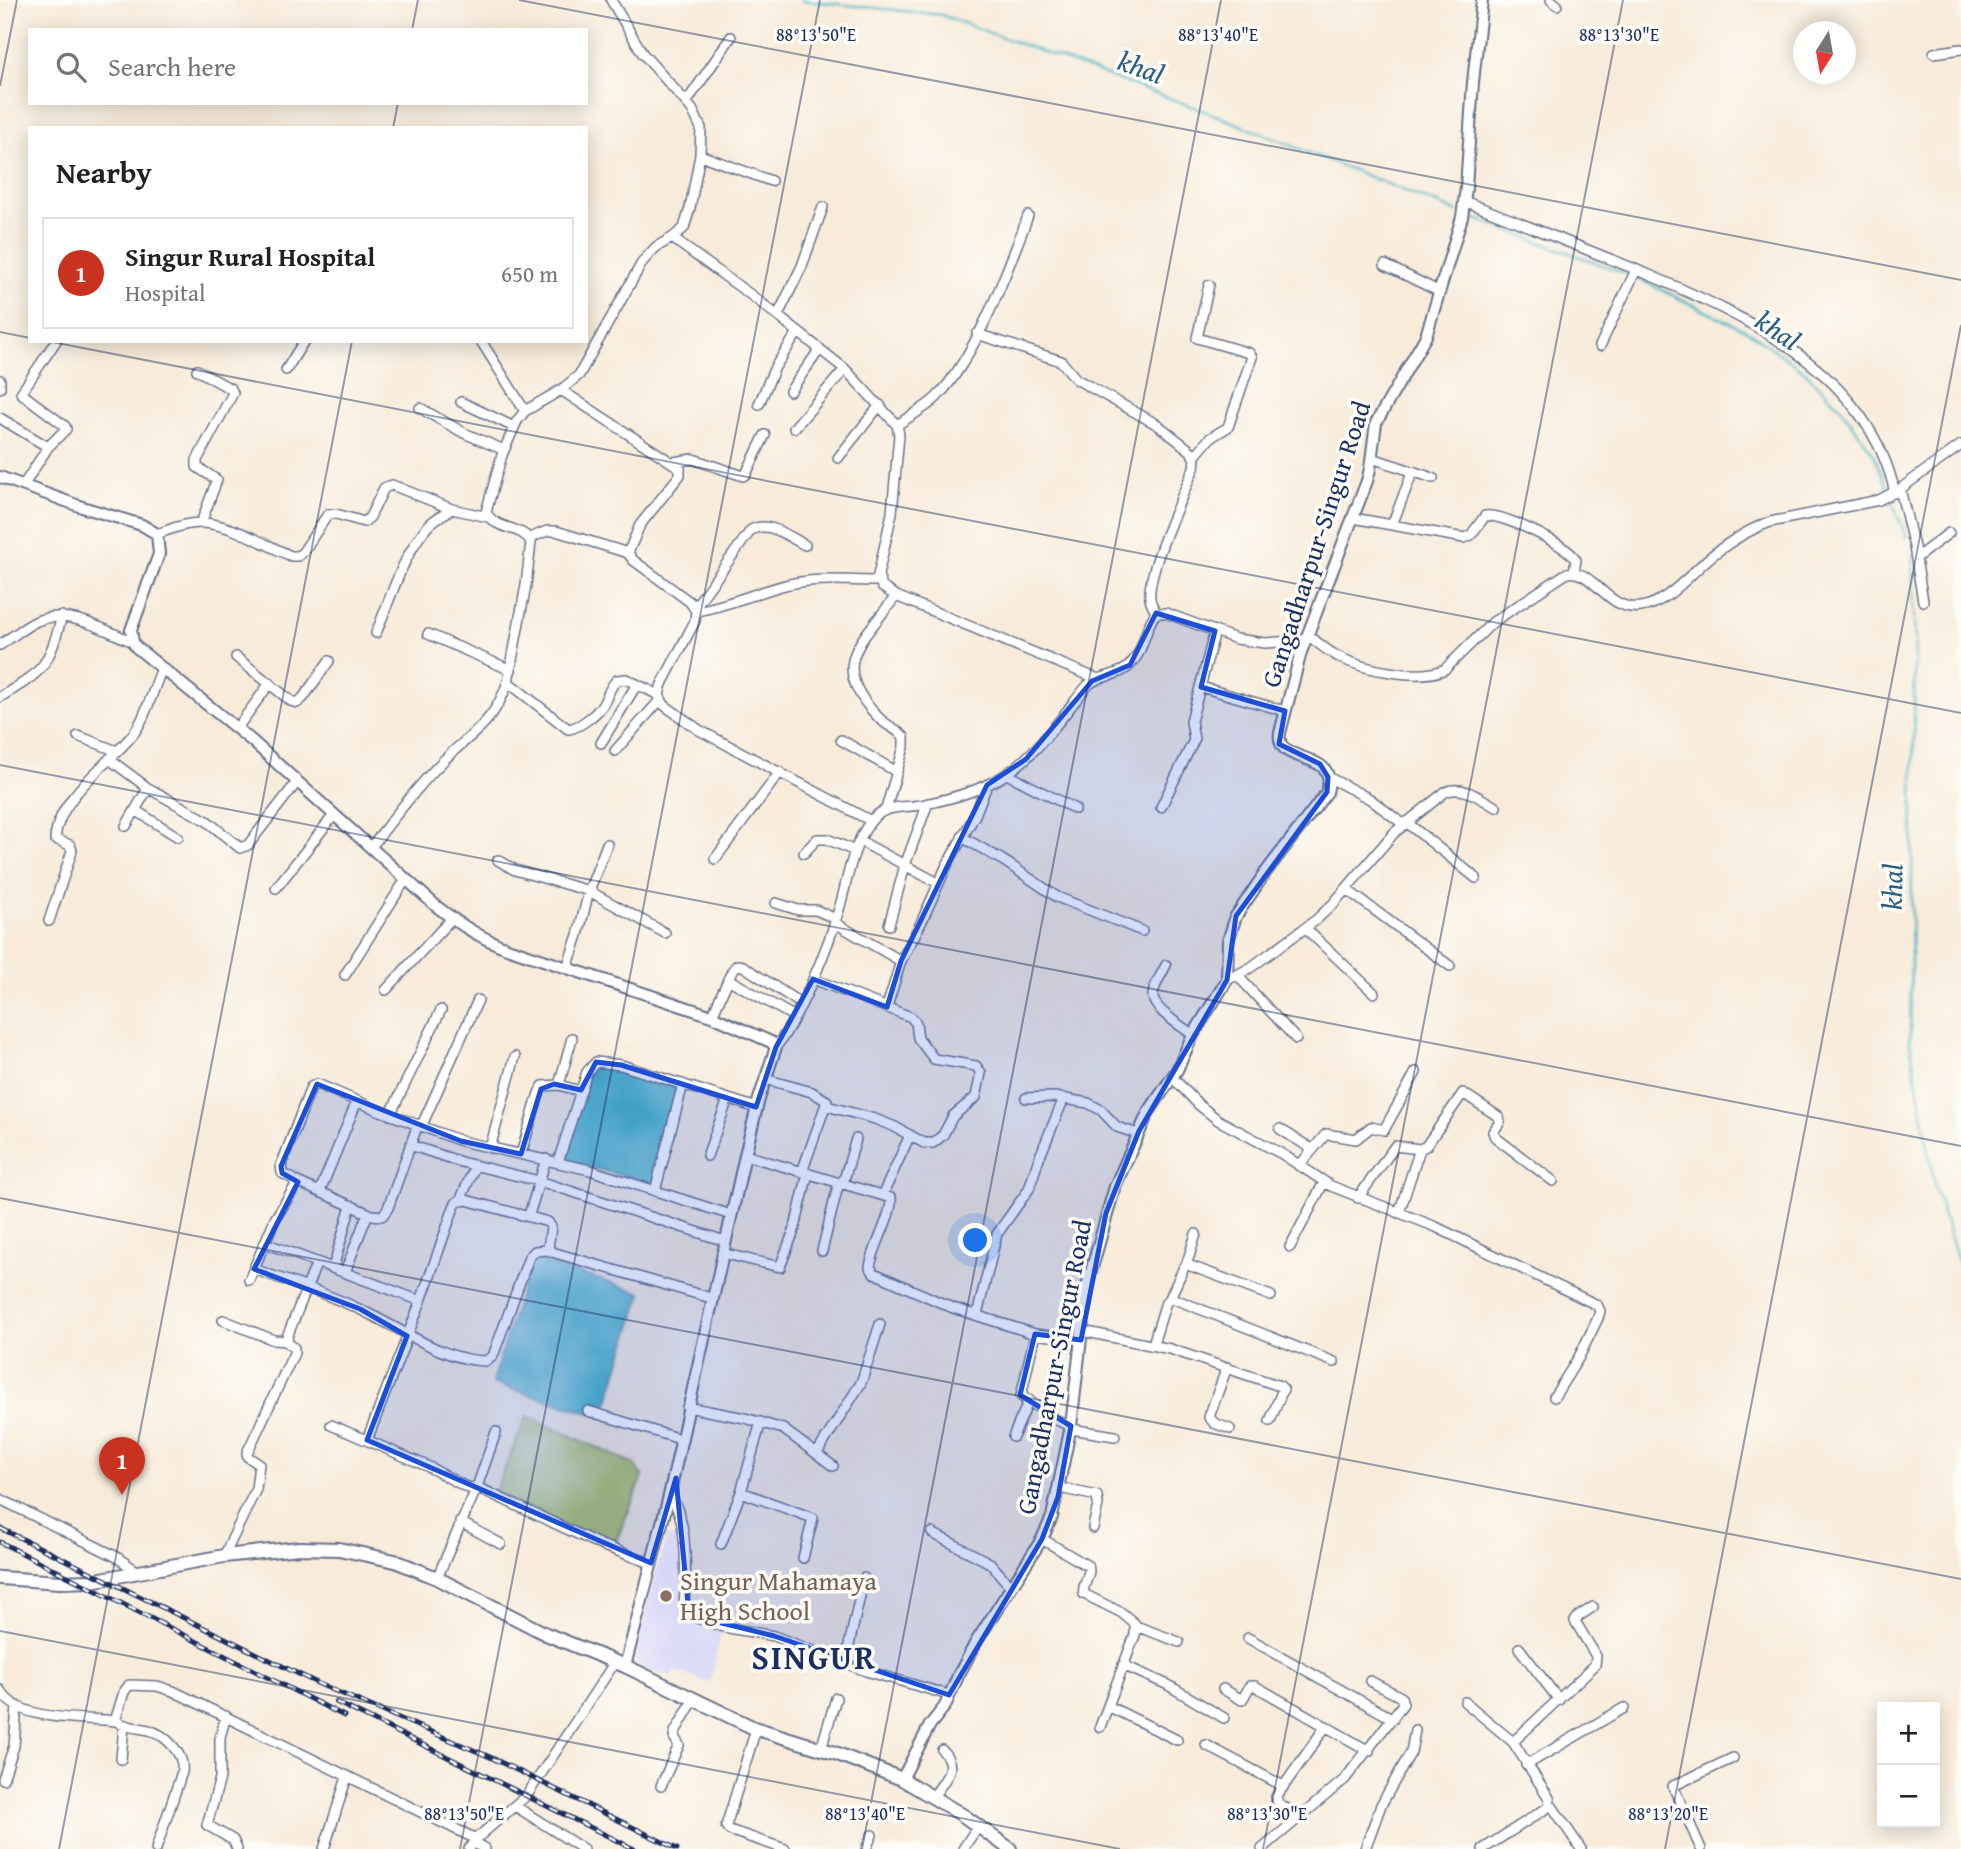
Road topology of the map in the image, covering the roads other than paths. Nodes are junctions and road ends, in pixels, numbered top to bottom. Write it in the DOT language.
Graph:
graph roads {
  1 [pos="611,0"];
  2 [pos="1482,0"];
  3 [pos="732,37"];
  4 [pos="1961,49"];
  5 [pos="1934,53"];
  6 [pos="686,103"];
  7 [pos="700,155"];
  8 [pos="771,181"];
  9 [pos="1464,201"];
  10 [pos="822,207"];
  11 [pos="1028,216"];
  12 [pos="672,238"];
  13 [pos="1385,265"];
  14 [pos="1636,270"];
  15 [pos="1209,285"];
  16 [pos="1440,292"];
  17 [pos="778,315"];
  18 [pos="799,332"];
  19 [pos="977,334"];
  20 [pos="55,343"];
  21 [pos="303,343"];
  22 [pos="482,343"];
  23 [pos="1600,346"];
  24 [pos="820,349"];
  25 [pos="845,369"];
  26 [pos="197,370"];
  27 [pos="286,370"];
  28 [pos="0,380"];
  29 [pos="0,388"];
  30 [pos="561,390"];
  31 [pos="790,391"];
  32 [pos="461,402"];
  33 [pos="760,404"];
  34 [pos="880,405"];
  35 [pos="420,408"];
  36 [pos="525,411"];
  37 [pos="0,418"];
  38 [pos="897,425"];
  39 [pos="514,427"];
  40 [pos="794,428"];
  41 [pos="765,435"];
  42 [pos="1961,445"];
  43 [pos="48,447"];
  44 [pos="504,450"];
  45 [pos="1195,456"];
  46 [pos="838,458"];
  47 [pos="1372,458"];
  48 [pos="673,462"];
  49 [pos="1413,471"];
  50 [pos="0,477"];
  51 [pos="1433,478"];
  52 [pos="23,486"];
  53 [pos="1897,491"];
  54 [pos="452,509"];
  55 [pos="488,517"];
  56 [pos="1353,518"];
  57 [pos="201,523"];
  58 [pos="1392,525"];
  59 [pos="1949,533"];
  60 [pos="157,534"];
  61 [pos="530,538"];
  62 [pos="805,545"];
  63 [pos="628,552"];
  64 [pos="1916,558"];
  65 [pos="1574,571"];
  66 [pos="878,581"];
  67 [pos="896,596"];
  68 [pos="1923,601"];
  69 [pos="695,609"];
  70 [pos="1156,613"];
  71 [pos="62,616"];
  72 [pos="1215,631"];
  73 [pos="376,633"];
  74 [pos="428,634"];
  75 [pos="1307,638"];
  76 [pos="133,642"];
  77 [pos="0,645"];
  78 [pos="236,657"];
  79 [pos="329,661"];
  80 [pos="162,668"];
  81 [pos="511,670"];
  82 [pos="1098,679"];
  83 [pos="508,682"];
  84 [pos="270,683"];
  85 [pos="637,684"];
  86 [pos="1201,687"];
  87 [pos="0,697"];
  88 [pos="660,697"];
  89 [pos="1285,711"];
  90 [pos="237,728"];
  91 [pos="78,736"];
  92 [pos="841,740"];
  93 [pos="601,743"];
  94 [pos="117,751"];
  95 [pos="615,751"];
  96 [pos="109,759"];
  97 [pos="780,772"];
  98 [pos="897,772"];
  99 [pos="1007,774"];
  100 [pos="1328,777"];
  101 [pos="297,782"];
  102 [pos="987,785"];
  103 [pos="148,788"];
  104 [pos="928,803"];
  105 [pos="1161,807"];
  106 [pos="1496,807"];
  107 [pos="886,809"];
  108 [pos="1075,809"];
  109 [pos="135,810"];
  110 [pos="334,815"];
  111 [pos="871,821"];
  112 [pos="1405,823"];
  113 [pos="125,826"];
  114 [pos="178,837"];
  115 [pos="962,837"];
  116 [pos="860,841"];
  117 [pos="607,844"];
  118 [pos="371,847"];
  119 [pos="855,851"];
  120 [pos="804,853"];
  121 [pos="715,859"];
  122 [pos="498,860"];
  123 [pos="905,865"];
  124 [pos="1476,878"];
  125 [pos="406,879"];
  126 [pos="938,883"];
  127 [pos="276,888"];
  128 [pos="1346,889"];
  129 [pos="589,891"];
  130 [pos="776,903"];
  131 [pos="452,918"];
  132 [pos="49,921"];
  133 [pos="836,921"];
  134 [pos="889,925"];
  135 [pos="1305,928"];
  136 [pos="1142,931"];
  137 [pos="665,933"];
  138 [pos="901,961"];
  139 [pos="1166,965"];
  140 [pos="1450,966"];
  141 [pos="567,968"];
  142 [pos="345,975"];
  143 [pos="1232,978"];
  144 [pos="728,979"];
  145 [pos="813,979"];
  146 [pos="386,990"];
  147 [pos="1374,993"];
  148 [pos="478,1000"];
  149 [pos="800,1003"];
  150 [pos="887,1007"];
  151 [pos="440,1010"];
  152 [pos="712,1016"];
  153 [pos="793,1016"];
  154 [pos="1193,1035"];
  155 [pos="572,1038"];
  156 [pos="1296,1039"];
  157 [pos="776,1047"];
  158 [pos="515,1057"];
  159 [pos="1416,1072"];
  160 [pos="1172,1077"];
  161 [pos="765,1079"];
  162 [pos="683,1084"];
  163 [pos="559,1085"];
  164 [pos="580,1091"];
  165 [pos="1026,1098"];
  166 [pos="1064,1098"];
  167 [pos="728,1099"];
  168 [pos="357,1101"];
  169 [pos="827,1106"];
  170 [pos="757,1108"];
  171 [pos="390,1115"];
  172 [pos="420,1124"];
  173 [pos="1280,1129"];
  174 [pos="1138,1134"];
  175 [pos="910,1135"];
  176 [pos="856,1139"];
  177 [pos="410,1145"];
  178 [pos="490,1148"];
  179 [pos="1312,1149"];
  180 [pos="1420,1149"];
  181 [pos="521,1154"];
  182 [pos="745,1155"];
  183 [pos="707,1156"];
  184 [pos="546,1159"];
  185 [pos="558,1162"];
  186 [pos="475,1166"];
  187 [pos="1299,1166"];
  188 [pos="805,1172"];
  189 [pos="295,1181"];
  190 [pos="539,1181"];
  191 [pos="1553,1181"];
  192 [pos="841,1182"];
  193 [pos="1324,1182"];
  194 [pos="320,1191"];
  195 [pos="655,1191"];
  196 [pos="883,1194"];
  197 [pos="1358,1198"];
  198 [pos="460,1200"];
  199 [pos="351,1205"];
  200 [pos="368,1213"];
  201 [pos="1399,1213"];
  202 [pos="529,1215"];
  203 [pos="731,1215"];
  204 [pos="1196,1234"];
  205 [pos="725,1241"];
  206 [pos="265,1243"];
  207 [pos="1290,1247"];
  208 [pos="549,1250"];
  209 [pos="822,1251"];
  210 [pos="722,1253"];
  211 [pos="317,1262"];
  212 [pos="1186,1266"];
  213 [pos="333,1268"];
  214 [pos="254,1269"];
  215 [pos="345,1272"];
  216 [pos="249,1280"];
  217 [pos="306,1289"];
  218 [pos="1271,1296"];
  219 [pos="712,1298"];
  220 [pos="1170,1298"];
  221 [pos="421,1301"];
  222 [pos="977,1315"];
  223 [pos="223,1320"];
  224 [pos="880,1324"];
  225 [pos="1035,1334"];
  226 [pos="407,1336"];
  227 [pos="1082,1336"];
  228 [pos="287,1341"];
  229 [pos="1153,1344"];
  230 [pos="1334,1362"];
  231 [pos="1227,1367"];
  232 [pos="1554,1397"];
  233 [pos="1029,1400"];
  234 [pos="687,1407"];
  235 [pos="588,1411"];
  236 [pos="1270,1421"];
  237 [pos="761,1422"];
  238 [pos="331,1425"];
  239 [pos="1071,1427"];
  240 [pos="1230,1429"];
  241 [pos="496,1432"];
  242 [pos="1115,1436"];
  243 [pos="1013,1437"];
  244 [pos="680,1439"];
  245 [pos="367,1440"];
  246 [pos="817,1453"];
  247 [pos="833,1466"];
  248 [pos="477,1487"];
  249 [pos="1059,1488"];
  250 [pos="741,1492"];
  251 [pos="668,1496"];
  252 [pos="0,1499"];
  253 [pos="460,1522"];
  254 [pos="1093,1528"];
  255 [pos="932,1533"];
  256 [pos="1042,1539"];
  257 [pos="501,1544"];
  258 [pos="721,1544"];
  259 [pos="224,1556"];
  260 [pos="803,1558"];
  261 [pos="651,1563"];
  262 [pos="138,1572"];
  263 [pos="0,1578"];
  264 [pos="437,1578"];
  265 [pos="864,1578"];
  266 [pos="1011,1587"];
  267 [pos="1593,1607"];
  268 [pos="1136,1626"];
  269 [pos="1248,1638"];
  270 [pos="1179,1642"];
  271 [pos="1519,1648"];
  272 [pos="845,1663"];
  273 [pos="620,1664"];
  274 [pos="1123,1665"];
  275 [pos="1370,1681"];
  276 [pos="1223,1689"];
  277 [pos="0,1690"];
  278 [pos="949,1695"];
  279 [pos="836,1698"];
  280 [pos="694,1699"];
  281 [pos="1559,1700"];
  282 [pos="1465,1702"];
  283 [pos="8,1703"];
  284 [pos="1108,1706"];
  285 [pos="1624,1708"];
  286 [pos="226,1716"];
  287 [pos="1224,1717"];
  288 [pos="1393,1719"];
  289 [pos="120,1723"];
  290 [pos="1326,1726"];
  291 [pos="1100,1727"];
  292 [pos="756,1728"];
  293 [pos="1415,1730"];
  294 [pos="1177,1740"];
  295 [pos="1513,1742"];
  296 [pos="1206,1745"];
  297 [pos="821,1748"];
  298 [pos="942,1750"];
  299 [pos="1369,1751"];
  300 [pos="1733,1758"];
  301 [pos="121,1759"];
  302 [pos="1526,1765"];
  303 [pos="347,1777"];
  304 [pos="3,1779"];
  305 [pos="902,1779"];
  306 [pos="661,1786"];
  307 [pos="1283,1786"];
  308 [pos="933,1797"];
  309 [pos="1550,1803"];
  310 [pos="515,1806"];
  311 [pos="1300,1817"];
  312 [pos="978,1826"];
  313 [pos="872,1835"];
  314 [pos="473,1844"];
  315 [pos="156,1849"];
  316 [pos="237,1849"];
  317 [pos="324,1849"];
  318 [pos="485,1849"];
  319 [pos="583,1849"];
  320 [pos="785,1849"];
  321 [pos="866,1849"];
  322 [pos="963,1849"];
  323 [pos="1010,1849"];
  324 [pos="1262,1849"];
  325 [pos="1365,1849"];
  326 [pos="1483,1849"];
  327 [pos="1581,1849"];
  328 [pos="1700,1849"];
  1 -- 6 [label="street"];
  2 -- 9 [label="street, Gangadharpur-Singur Road"];
  3 -- 6 [label="street"];
  4 -- 5 [label="street"];
  6 -- 7 [label="street"];
  7 -- 8 [label="street"];
  7 -- 12 [label="street"];
  9 -- 14 [label="street"];
  9 -- 16 [label="street, Gangadharpur-Singur Road"];
  10 -- 17 [label="street"];
  11 -- 19 [label="street"];
  12 -- 17 [label="street"];
  12 -- 30 [label="street"];
  13 -- 16 [label="street"];
  14 -- 23 [label="street"];
  14 -- 53 [label="street"];
  15 -- 45 [label="street"];
  16 -- 47 [label="street, Gangadharpur-Singur Road"];
  17 -- 18 [label="street"];
  18 -- 24 [label="street"];
  18 -- 33 [label="street"];
  19 -- 38 [label="street"];
  19 -- 45 [label="street"];
  20 -- 43 [label="street"];
  21 -- 27 [label="street"];
  22 -- 36 [label="street"];
  24 -- 25 [label="street"];
  24 -- 31 [label="street"];
  25 -- 34 [label="street"];
  25 -- 40 [label="street"];
  26 -- 57 [label="street"];
  28 -- 29 [label="street"];
  30 -- 36 [label="street"];
  30 -- 48 [label="street"];
  32 -- 39 [label="street"];
  34 -- 38 [label="street"];
  34 -- 46 [label="street"];
  35 -- 44 [label="street"];
  36 -- 39 [label="street"];
  37 -- 43 [label="street"];
  38 -- 66 [label="street"];
  39 -- 44 [label="street"];
  41 -- 48 [label="street"];
  42 -- 53 [label="street"];
  43 -- 52 [label="street"];
  44 -- 55 [label="street"];
  45 -- 70 [label="street"];
  47 -- 49 [label="street"];
  47 -- 56 [label="street, Gangadharpur-Singur Road"];
  48 -- 63 [label="street"];
  49 -- 51 [label="street"];
  49 -- 58 [label="street"];
  50 -- 52 [label="street"];
  52 -- 60 [label="street"];
  53 -- 64 [label="street"];
  53 -- 65 [label="street"];
  54 -- 55 [label="street"];
  54 -- 57 [label="street"];
  54 -- 73 [label="street"];
  55 -- 61 [label="street"];
  56 -- 58 [label="street"];
  56 -- 75 [label="street, Gangadharpur-Singur Road"];
  57 -- 60 [label="street"];
  58 -- 65 [label="street"];
  59 -- 64 [label="street"];
  60 -- 76 [label="street"];
  61 -- 63 [label="street"];
  61 -- 81 [label="street"];
  62 -- 69 [label="street"];
  63 -- 69 [label="street"];
  64 -- 68 [label="street"];
  65 -- 75 [label="street"];
  66 -- 67 [label="street"];
  66 -- 69 [label="street"];
  67 -- 82 [label="street"];
  67 -- 98 [label="street"];
  69 -- 88 [label="street"];
  70 -- 72 [label="street"];
  70 -- 82 [label="street"];
  71 -- 76 [label="street"];
  71 -- 77 [label="street"];
  71 -- 87 [label="street"];
  72 -- 75 [label="street"];
  72 -- 86 [label="street"];
  74 -- 81 [label="street"];
  75 -- 89 [label="street, Gangadharpur-Singur Road"];
  76 -- 80 [label="street"];
  78 -- 84 [label="street"];
  79 -- 84 [label="street"];
  80 -- 90 [label="street"];
  80 -- 94 [label="street"];
  81 -- 83 [label="street"];
  82 -- 99 [label="street"];
  83 -- 85 [label="street"];
  83 -- 118 [label="street"];
  84 -- 90 [label="street"];
  85 -- 88 [label="street"];
  85 -- 93 [label="street"];
  86 -- 89 [label="street"];
  86 -- 105 [label="street"];
  88 -- 95 [label="street"];
  88 -- 97 [label="street"];
  89 -- 100 [label="street, Gangadharpur-Singur Road"];
  90 -- 101 [label="street"];
  91 -- 94 [label="street"];
  92 -- 98 [label="street"];
  94 -- 96 [label="street"];
  96 -- 103 [label="street"];
  96 -- 132 [label="street"];
  97 -- 111 [label="street"];
  97 -- 121 [label="street"];
  98 -- 107 [label="street"];
  99 -- 102 [label="street"];
  99 -- 108 [label="street"];
  100 -- 112 [label="street"];
  100 -- 143 [label="street"];
  101 -- 103 [label="street"];
  101 -- 110 [label="street"];
  102 -- 104 [label="street"];
  102 -- 115 [label="street"];
  103 -- 109 [label="street"];
  104 -- 107 [label="street"];
  104 -- 123 [label="street"];
  106 -- 112 [label="street"];
  107 -- 111 [label="street"];
  109 -- 113 [label="street"];
  109 -- 114 [label="street"];
  110 -- 118 [label="street"];
  110 -- 127 [label="street"];
  111 -- 116 [label="street"];
  112 -- 124 [label="street"];
  112 -- 128 [label="street"];
  115 -- 126 [label="street"];
  115 -- 136 [label="street"];
  116 -- 119 [label="street"];
  116 -- 123 [label="street"];
  117 -- 129 [label="street"];
  118 -- 125 [label="street"];
  119 -- 120 [label="street"];
  119 -- 133 [label="street"];
  122 -- 129 [label="street"];
  123 -- 126 [label="street"];
  123 -- 134 [label="street"];
  125 -- 131 [label="street"];
  125 -- 142 [label="street"];
  126 -- 138 [label="street"];
  128 -- 135 [label="street"];
  128 -- 140 [label="street"];
  129 -- 137 [label="street"];
  129 -- 141 [label="street"];
  130 -- 133 [label="street"];
  131 -- 141 [label="street"];
  131 -- 146 [label="street"];
  133 -- 138 [label="street"];
  133 -- 145 [label="street"];
  135 -- 143 [label="street"];
  135 -- 147 [label="street"];
  138 -- 150 [label="street"];
  139 -- 154 [label="street"];
  141 -- 152 [label="street"];
  143 -- 154 [label="street, Gangadharpur-Singur Road"];
  143 -- 156 [label="street"];
  144 -- 149 [label="street"];
  144 -- 152 [label="street"];
  144 -- 153 [label="street"];
  145 -- 149 [label="street"];
  145 -- 150 [label="street"];
  148 -- 172 [label="street"];
  149 -- 153 [label="street"];
  150 -- 175 [label="street"];
  151 -- 171 [label="street"];
  152 -- 157 [label="street"];
  153 -- 157 [label="street"];
  154 -- 160 [label="street, Gangadharpur-Singur Road"];
  155 -- 163 [label="street"];
  157 -- 161 [label="street"];
  158 -- 178 [label="street"];
  159 -- 179 [label="street"];
  160 -- 174 [label="street, Gangadharpur-Singur Road"];
  160 -- 187 [label="street"];
  161 -- 169 [label="street"];
  161 -- 170 [label="street"];
  162 -- 164 [label="street"];
  162 -- 167 [label="street"];
  162 -- 195 [label="street"];
  163 -- 164 [label="street"];
  163 -- 181 [label="street"];
  164 -- 185 [label="street"];
  165 -- 166 [label="street"];
  166 -- 174 [label="street"];
  166 -- 222 [label="street"];
  167 -- 170 [label="street"];
  167 -- 183 [label="street"];
  168 -- 171 [label="street"];
  168 -- 189 [label="street"];
  168 -- 194 [label="street"];
  169 -- 175 [label="street"];
  169 -- 188 [label="street"];
  170 -- 182 [label="street"];
  171 -- 172 [label="street"];
  172 -- 177 [label="street"];
  172 -- 178 [label="street"];
  173 -- 179 [label="street"];
  174 -- 227 [label="street, Gangadharpur-Singur Road"];
  175 -- 196 [label="street"];
  176 -- 192 [label="street"];
  177 -- 186 [label="street"];
  177 -- 200 [label="street"];
  178 -- 181 [label="street"];
  179 -- 187 [label="street"];
  180 -- 191 [label="street"];
  180 -- 197 [label="street"];
  180 -- 201 [label="street"];
  181 -- 184 [label="street"];
  182 -- 188 [label="street"];
  182 -- 203 [label="street"];
  184 -- 185 [label="street"];
  184 -- 190 [label="street"];
  185 -- 195 [label="street"];
  186 -- 190 [label="street"];
  186 -- 198 [label="street"];
  187 -- 193 [label="street"];
  188 -- 192 [label="street"];
  188 -- 210 [label="street"];
  189 -- 194 [label="street"];
  189 -- 206 [label="street"];
  190 -- 202 [label="street"];
  190 -- 205 [label="street"];
  192 -- 196 [label="street"];
  192 -- 209 [label="street"];
  193 -- 197 [label="street"];
  193 -- 207 [label="street"];
  194 -- 199 [label="street"];
  195 -- 203 [label="street"];
  196 -- 222 [label="street"];
  197 -- 201 [label="street"];
  198 -- 202 [label="street"];
  198 -- 221 [label="street"];
  199 -- 200 [label="street"];
  199 -- 213 [label="street"];
  200 -- 215 [label="street"];
  201 -- 232 [label="street"];
  202 -- 208 [label="street"];
  203 -- 205 [label="street"];
  204 -- 212 [label="street"];
  205 -- 210 [label="street"];
  206 -- 211 [label="street"];
  206 -- 214 [label="street"];
  208 -- 219 [label="street"];
  208 -- 226 [label="street"];
  210 -- 219 [label="street"];
  211 -- 213 [label="street"];
  211 -- 217 [label="street"];
  212 -- 218 [label="street"];
  212 -- 220 [label="street"];
  213 -- 215 [label="street"];
  214 -- 216 [label="street"];
  214 -- 217 [label="street"];
  215 -- 221 [label="street"];
  217 -- 226 [label="street"];
  217 -- 228 [label="street"];
  219 -- 234 [label="street"];
  220 -- 229 [label="street"];
  220 -- 230 [label="street"];
  221 -- 226 [label="street"];
  222 -- 225 [label="street"];
  223 -- 228 [label="street"];
  224 -- 246 [label="street"];
  225 -- 227 [label="street"];
  225 -- 233 [label="street"];
  226 -- 245 [label="street"];
  227 -- 229 [label="street"];
  227 -- 239 [label="street, Gangadharpur-Singur Road"];
  228 -- 259 [label="street"];
  229 -- 231 [label="street"];
  231 -- 236 [label="street"];
  231 -- 240 [label="street"];
  233 -- 239 [label="street"];
  233 -- 243 [label="street"];
  234 -- 237 [label="street"];
  234 -- 244 [label="street"];
  235 -- 244 [label="street"];
  237 -- 246 [label="street"];
  237 -- 250 [label="street"];
  238 -- 245 [label="street"];
  239 -- 242 [label="street"];
  239 -- 249 [label="street, Gangadharpur-Singur Road"];
  241 -- 248 [label="street"];
  244 -- 251 [label="street"];
  245 -- 248 [label="street"];
  246 -- 247 [label="street"];
  248 -- 253 [label="street"];
  248 -- 261 [label="street"];
  249 -- 254 [label="street"];
  249 -- 256 [label="street, Gangadharpur-Singur Road"];
  250 -- 258 [label="street"];
  250 -- 260 [label="street"];
  251 -- 261 [label="street"];
  251 -- 272 [label="street"];
  252 -- 262 [label="street"];
  253 -- 257 [label="street"];
  253 -- 264 [label="street"];
  255 -- 266 [label="street"];
  256 -- 266 [label="street, Gangadharpur-Singur Road"];
  256 -- 268 [label="street"];
  259 -- 262 [label="main road"];
  259 -- 264 [label="main road"];
  261 -- 273 [label="street"];
  262 -- 263 [label="main road"];
  264 -- 273 [label="main road"];
  265 -- 272 [label="street"];
  266 -- 278 [label="street, Gangadharpur-Singur Road"];
  267 -- 281 [label="street"];
  268 -- 270 [label="street"];
  268 -- 274 [label="street"];
  269 -- 288 [label="street"];
  271 -- 281 [label="street"];
  272 -- 278 [label="street"];
  273 -- 280 [label="main road"];
  273 -- 310 [label="street"];
  274 -- 284 [label="street"];
  274 -- 287 [label="street"];
  275 -- 288 [label="street"];
  276 -- 290 [label="street"];
  277 -- 283 [label="street"];
  278 -- 305 [label="street, Gangadharpur-Singur Road"];
  279 -- 297 [label="street"];
  280 -- 292 [label="main road"];
  280 -- 306 [label="street"];
  281 -- 295 [label="street"];
  282 -- 295 [label="street"];
  283 -- 289 [label="street"];
  283 -- 304 [label="street"];
  284 -- 291 [label="street"];
  284 -- 294 [label="street"];
  285 -- 302 [label="street"];
  286 -- 289 [label="street"];
  286 -- 303 [label="street"];
  286 -- 316 [label="street"];
  288 -- 299 [label="street"];
  289 -- 301 [label="street"];
  289 -- 315 [label="street"];
  290 -- 299 [label="street"];
  290 -- 307 [label="street"];
  292 -- 297 [label="main road"];
  292 -- 320 [label="street"];
  293 -- 325 [label="street"];
  295 -- 302 [label="street"];
  296 -- 307 [label="street"];
  297 -- 305 [label="main road"];
  298 -- 308 [label="street"];
  299 -- 311 [label="street"];
  300 -- 328 [label="street"];
  302 -- 309 [label="street"];
  303 -- 314 [label="street"];
  303 -- 317 [label="street"];
  305 -- 308 [label="main road"];
  307 -- 311 [label="street"];
  308 -- 312 [label="main road"];
  309 -- 326 [label="street"];
  309 -- 327 [label="street"];
  310 -- 314 [label="street"];
  310 -- 319 [label="street"];
  311 -- 324 [label="street"];
  312 -- 322 [label="street"];
  312 -- 323 [label="main road"];
  313 -- 321 [label="street"];
  314 -- 318 [label="street"];
}
